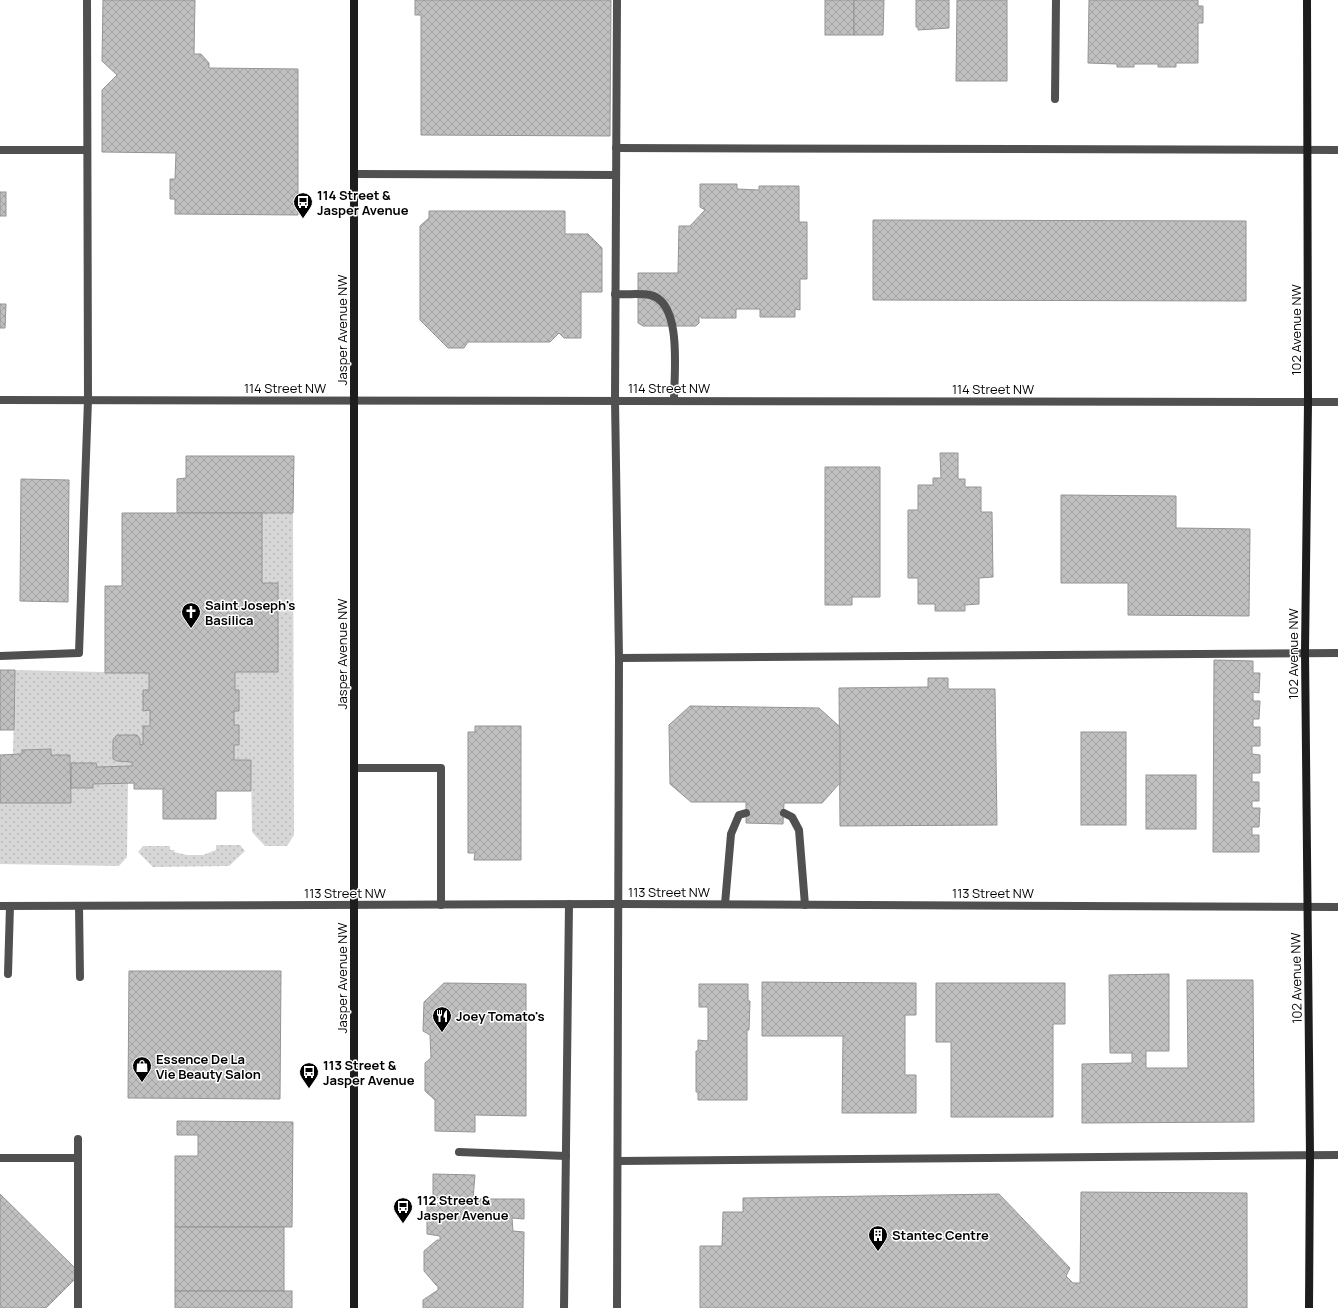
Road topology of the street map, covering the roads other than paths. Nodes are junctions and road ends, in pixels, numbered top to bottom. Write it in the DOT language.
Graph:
graph roads {
  1 [pos="88,0"];
  2 [pos="354,0"];
  3 [pos="617,0"];
  4 [pos="1056,0"];
  5 [pos="1307,0"];
  6 [pos="1055,100"];
  7 [pos="616,148"];
  8 [pos="1308,149"];
  9 [pos="0,150"];
  10 [pos="88,150"];
  11 [pos="1338,150"];
  12 [pos="354,174"];
  13 [pos="616,175"];
  14 [pos="615,294"];
  15 [pos="0,400"];
  16 [pos="88,400"];
  17 [pos="354,400"];
  18 [pos="615,400"];
  19 [pos="674,400"];
  20 [pos="1308,402"];
  21 [pos="1338,402"];
  22 [pos="1305,652"];
  23 [pos="1338,653"];
  24 [pos="0,656"];
  25 [pos="619,658"];
  26 [pos="354,768"];
  27 [pos="746,813"];
  28 [pos="784,813"];
  29 [pos="569,904"];
  30 [pos="619,904"];
  31 [pos="724,904"];
  32 [pos="354,905"];
  33 [pos="441,905"];
  34 [pos="805,905"];
  35 [pos="0,906"];
  36 [pos="10,906"];
  37 [pos="79,906"];
  38 [pos="1307,906"];
  39 [pos="1338,907"];
  40 [pos="8,974"];
  41 [pos="80,977"];
  42 [pos="78,1139"];
  43 [pos="459,1152"];
  44 [pos="1310,1155"];
  45 [pos="566,1156"];
  46 [pos="1338,1156"];
  47 [pos="0,1158"];
  48 [pos="78,1158"];
  49 [pos="618,1161"];
  50 [pos="78,1308"];
  51 [pos="354,1308"];
  52 [pos="564,1308"];
  53 [pos="617,1308"];
  54 [pos="1309,1308"];
  1 -- 10 [label="street"];
  2 -- 12 [label="street, Jasper Avenue NW"];
  3 -- 7 [label="street"];
  4 -- 6 [label="street"];
  5 -- 8 [label="street, 102 Avenue NW"];
  7 -- 8 [label="street"];
  7 -- 13 [label="street"];
  8 -- 11 [label="street"];
  8 -- 20 [label="street, 102 Avenue NW"];
  9 -- 10 [label="street"];
  10 -- 16 [label="street"];
  12 -- 13 [label="street"];
  12 -- 17 [label="street, Jasper Avenue NW"];
  13 -- 14 [label="street"];
  14 -- 18 [label="street"];
  14 -- 19 [label="street"];
  15 -- 16 [label="street, 114 Street NW"];
  16 -- 17 [label="street, 114 Street NW"];
  16 -- 24 [label="street"];
  17 -- 18 [label="street, 114 Street NW"];
  17 -- 26 [label="street, Jasper Avenue NW"];
  18 -- 19 [label="street, 114 Street NW"];
  18 -- 25 [label="street"];
  19 -- 20 [label="street, 114 Street NW"];
  20 -- 21 [label="street, 114 Street NW"];
  20 -- 22 [label="street, 102 Avenue NW"];
  22 -- 23 [label="street"];
  22 -- 25 [label="street"];
  22 -- 38 [label="street, 102 Avenue NW"];
  25 -- 30 [label="street"];
  26 -- 32 [label="street, Jasper Avenue NW"];
  26 -- 33 [label="street"];
  27 -- 31 [label="street"];
  28 -- 34 [label="street"];
  29 -- 30 [label="street, 113 Street NW"];
  29 -- 33 [label="street, 113 Street NW"];
  29 -- 45 [label="street"];
  30 -- 31 [label="street, 113 Street NW"];
  30 -- 49 [label="street"];
  31 -- 34 [label="street, 113 Street NW"];
  32 -- 33 [label="street, 113 Street NW"];
  32 -- 37 [label="street, 113 Street NW"];
  32 -- 51 [label="street, Jasper Avenue NW"];
  34 -- 38 [label="street, 113 Street NW"];
  35 -- 36 [label="street, 113 Street NW"];
  36 -- 37 [label="street, 113 Street NW"];
  36 -- 40 [label="street"];
  37 -- 41 [label="street"];
  38 -- 39 [label="street, 113 Street NW"];
  38 -- 44 [label="street, 102 Avenue NW"];
  42 -- 48 [label="street"];
  43 -- 45 [label="street"];
  44 -- 46 [label="street"];
  44 -- 49 [label="street"];
  44 -- 54 [label="street, 102 Avenue NW"];
  45 -- 52 [label="street"];
  47 -- 48 [label="street"];
  48 -- 50 [label="street"];
  49 -- 53 [label="street"];
}
